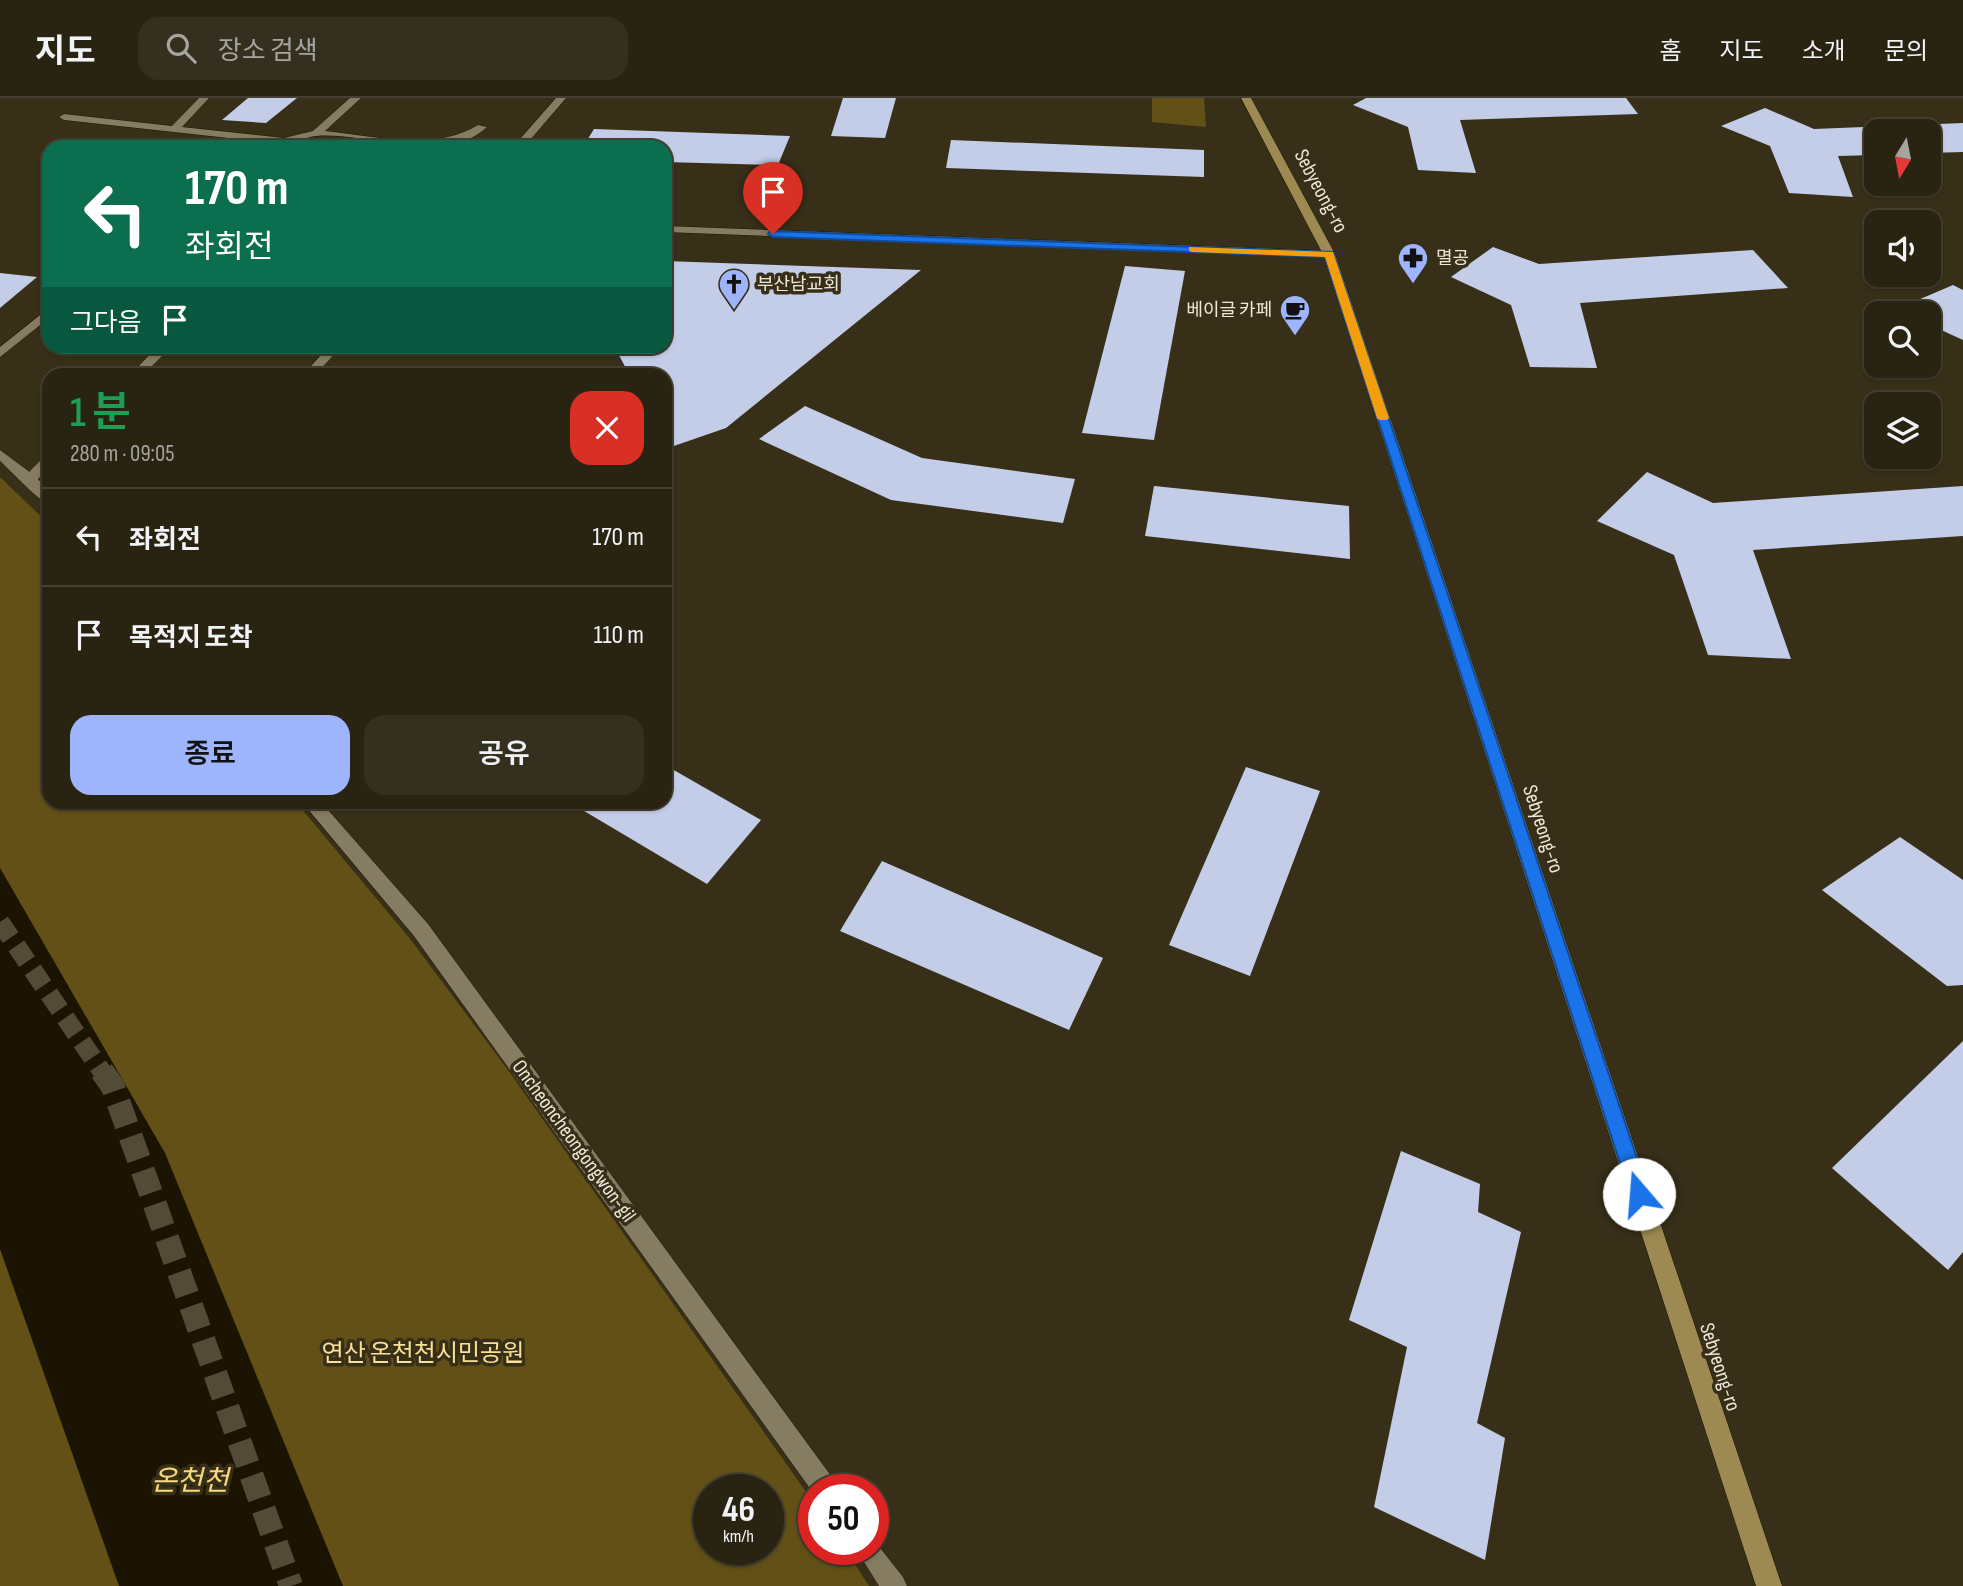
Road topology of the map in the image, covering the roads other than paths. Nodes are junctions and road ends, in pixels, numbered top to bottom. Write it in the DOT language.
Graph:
graph roads {
  1 [pos="204,98"];
  2 [pos="356,98"];
  3 [pos="561,98"];
  4 [pos="1246,98"];
  5 [pos="64,117"];
  6 [pos="482,127"];
  7 [pos="175,129"];
  8 [pos="214,133"];
  9 [pos="317,133"];
  10 [pos="206,140"];
  11 [pos="275,140"];
  12 [pos="288,140"];
  13 [pos="390,140"];
  14 [pos="453,140"];
  15 [pos="524,140"];
  16 [pos="672,229"];
  17 [pos="1329,254"];
  18 [pos="42,318"];
  19 [pos="0,353"];
  20 [pos="158,354"];
  21 [pos="329,354"];
  22 [pos="143,368"];
  23 [pos="316,368"];
  24 [pos="0,454"];
  25 [pos="42,467"];
  26 [pos="30,479"];
  27 [pos="42,492"];
  28 [pos="317,809"];
  29 [pos="814,1474"];
  30 [pos="879,1565"];
  31 [pos="894,1586"];
  32 [pos="1769,1586"];
  1 -- 7 [label="street"];
  2 -- 9 [label="street"];
  3 -- 15 [label="street"];
  4 -- 17 [label="main road, Sebyeong-ro"];
  5 -- 7 [label="street"];
  6 -- 14 [label="street"];
  7 -- 8 [label="street"];
  8 -- 10 [label="street"];
  8 -- 11 [label="street"];
  9 -- 12 [label="street"];
  9 -- 13 [label="street"];
  16 -- 17 [label="street"];
  17 -- 32 [label="main road, Sebyeong-ro"];
  18 -- 19 [label="street"];
  20 -- 22 [label="street"];
  21 -- 23 [label="street"];
  24 -- 26 [label="street"];
  25 -- 26 [label="street"];
  26 -- 27 [label="street"];
  28 -- 29 [label="street, Oncheoncheongongwon-gil"];
  30 -- 31 [label="street"];
}
